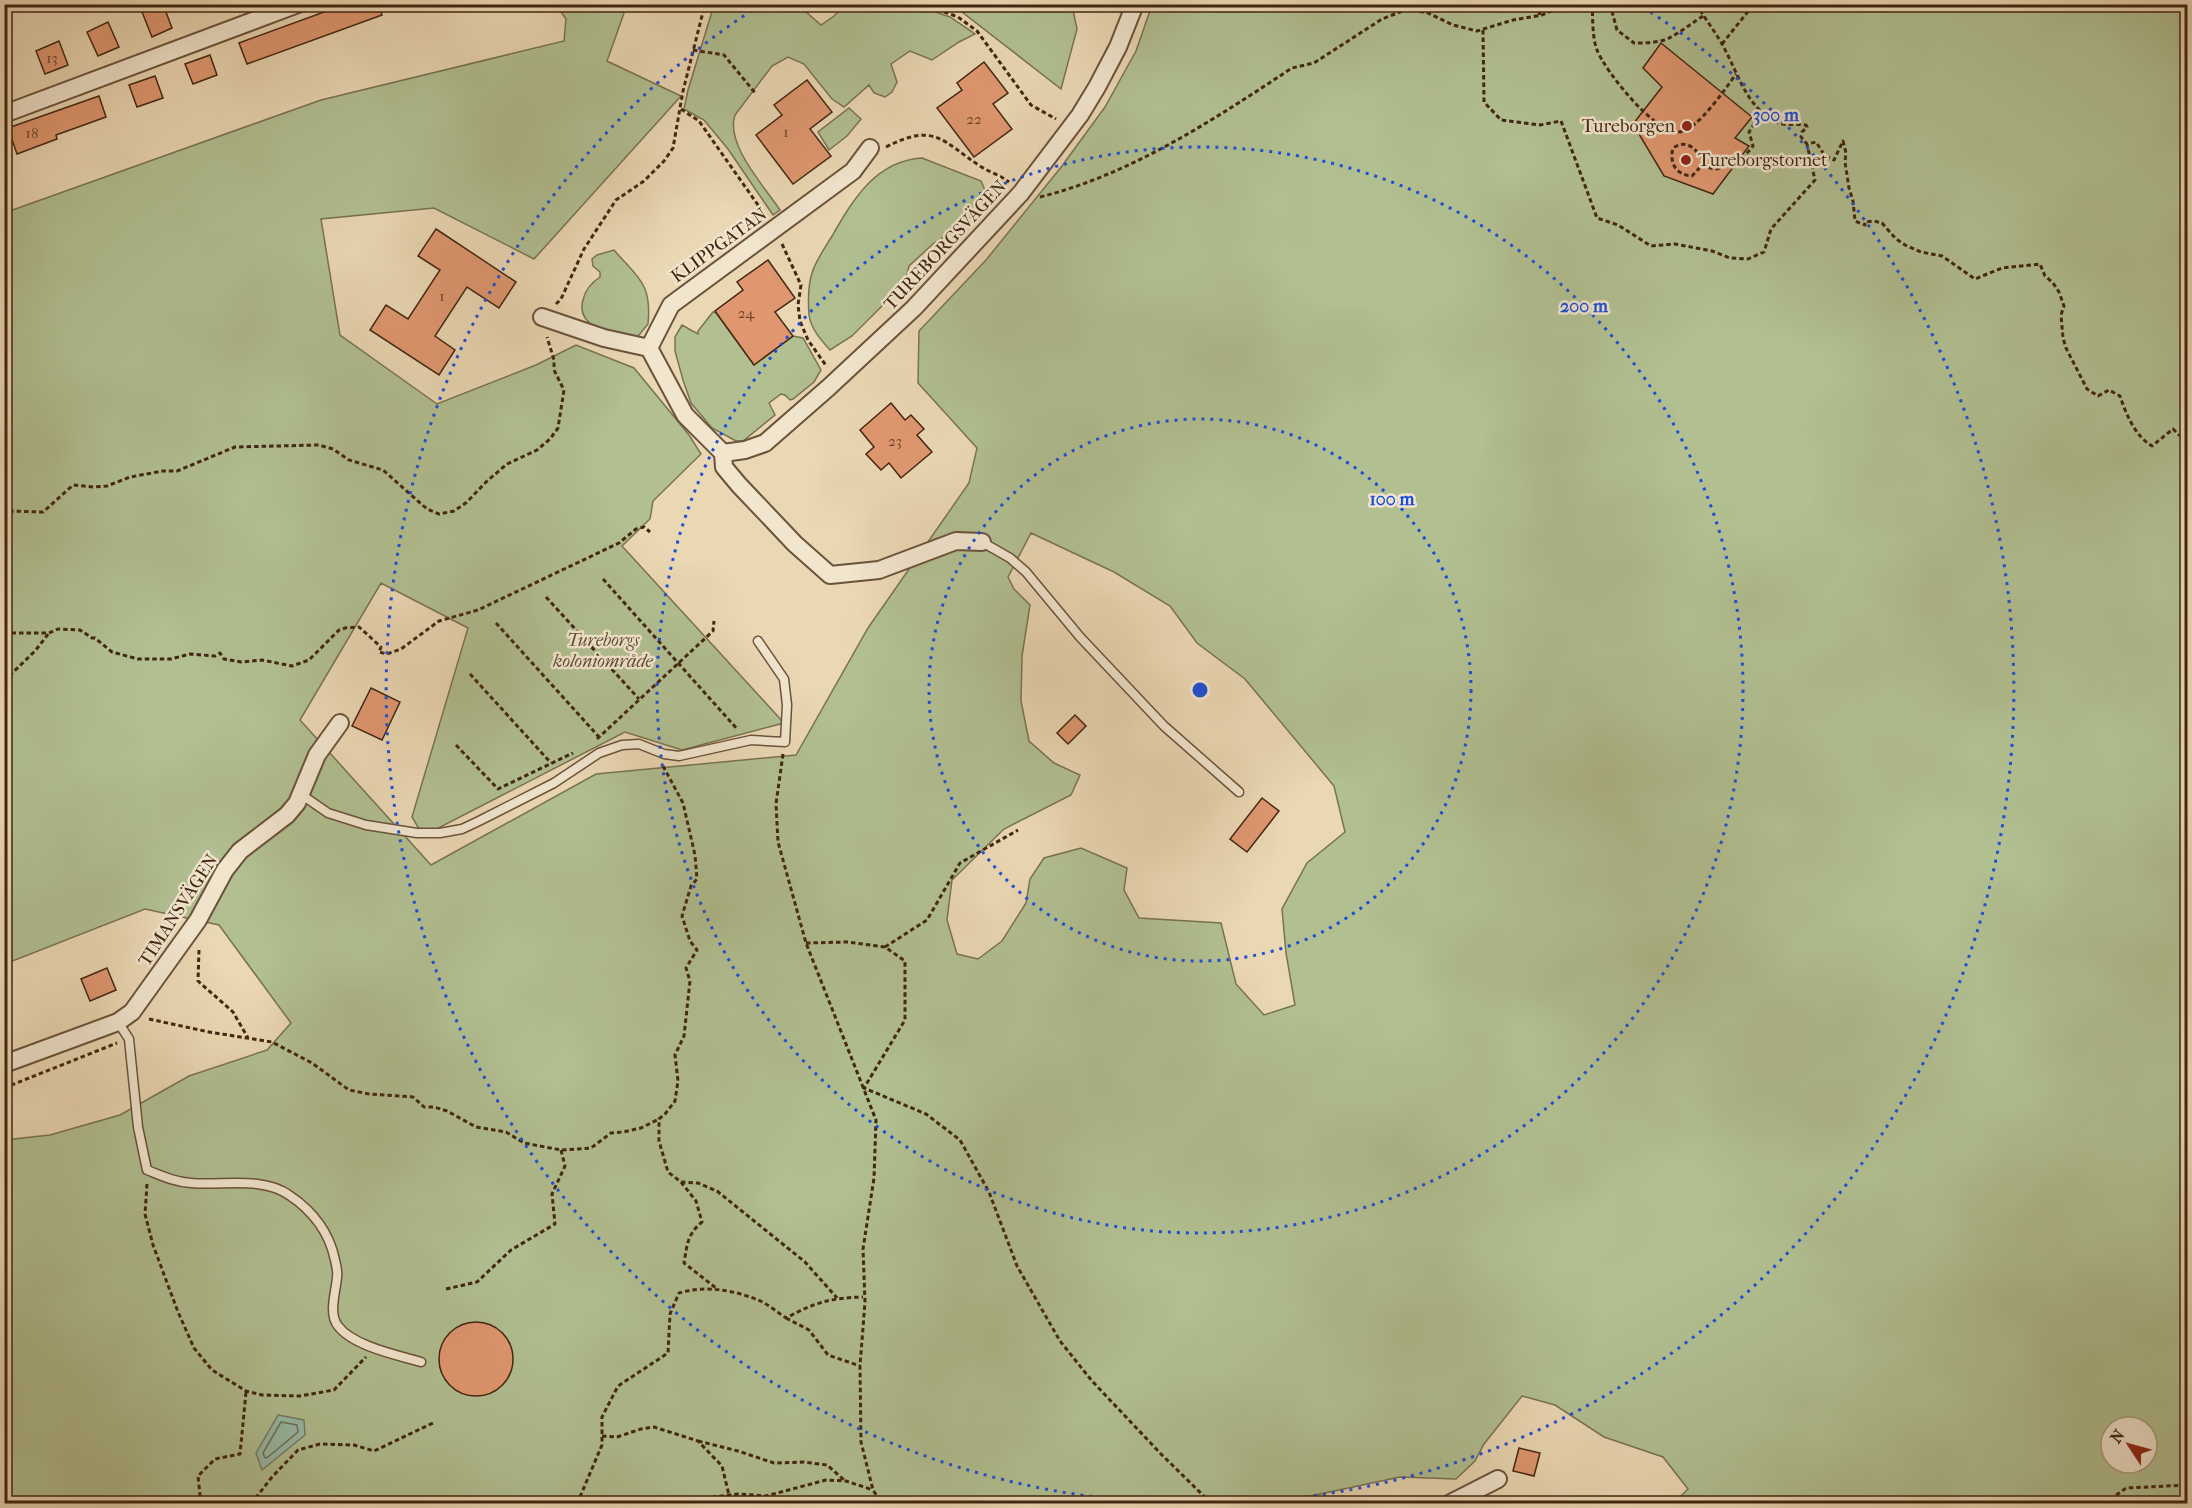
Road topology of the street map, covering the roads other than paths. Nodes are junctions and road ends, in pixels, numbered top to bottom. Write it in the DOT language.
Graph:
graph roads {
  1 [pos="298,4"];
  2 [pos="1135,4"];
  3 [pos="4,114"];
  4 [pos="875,149"];
  5 [pos="542,317"];
  6 [pos="649,348"];
  7 [pos="723,453"];
  8 [pos="982,542"];
  9 [pos="758,640"];
  10 [pos="340,723"];
  11 [pos="1239,792"];
  12 [pos="302,795"];
  13 [pos="118,1022"];
  14 [pos="4,1064"];
  15 [pos="421,1362"];
  16 [pos="1498,1479"];
  17 [pos="1449,1503"];
  1 -- 3 [label="street"];
  2 -- 7 [label="street, TUREBORGSVÄGEN"];
  4 -- 6 [label="street, KLIPPGATAN"];
  5 -- 6 [label="street"];
  6 -- 7 [label="street"];
  7 -- 8 [label="street"];
  8 -- 11 [label="lane"];
  9 -- 12 [label="lane"];
  10 -- 12 [label="street, TIMANSVÄGEN"];
  12 -- 13 [label="street, TIMANSVÄGEN"];
  13 -- 14 [label="street, TIMANSVÄGEN"];
  13 -- 15 [label="lane"];
  16 -- 17 [label="street"];
}
